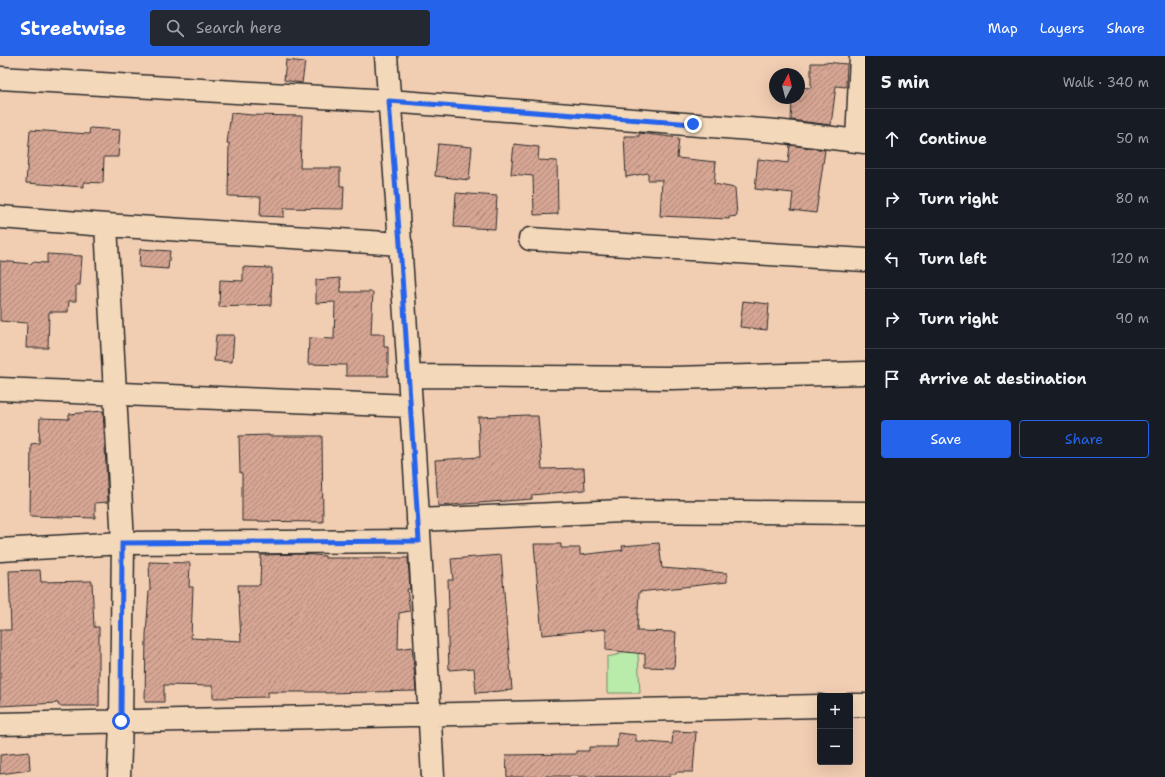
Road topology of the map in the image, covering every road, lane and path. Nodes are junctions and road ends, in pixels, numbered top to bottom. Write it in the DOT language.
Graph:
graph roads {
  1 [pos="386,56"];
  2 [pos="861,56"];
  3 [pos="0,78"];
  4 [pos="389,101"];
  5 [pos="861,141"];
  6 [pos="0,216"];
  7 [pos="106,225"];
  8 [pos="530,239"];
  9 [pos="400,244"];
  10 [pos="865,260"];
  11 [pos="865,373"];
  12 [pos="409,376"];
  13 [pos="0,389"];
  14 [pos="115,395"];
  15 [pos="411,406"];
  16 [pos="865,513"];
  17 [pos="419,531"];
  18 [pos="122,543"];
  19 [pos="0,550"];
  20 [pos="853,705"];
  21 [pos="865,705"];
  22 [pos="817,706"];
  23 [pos="429,714"];
  24 [pos="121,721"];
  25 [pos="0,724"];
  26 [pos="119,777"];
  27 [pos="433,777"];
  1 -- 4 [label="street"];
  2 -- 5 [label="street"];
  3 -- 4 [label="street"];
  4 -- 5 [label="street"];
  4 -- 9 [label="street"];
  6 -- 7 [label="street"];
  7 -- 9 [label="street"];
  7 -- 14 [label="street"];
  8 -- 10 [label="street"];
  9 -- 12 [label="street"];
  11 -- 12 [label="street"];
  12 -- 15 [label="street"];
  13 -- 14 [label="street"];
  14 -- 15 [label="street"];
  14 -- 18 [label="street"];
  15 -- 17 [label="street"];
  16 -- 17 [label="street"];
  17 -- 18 [label="street"];
  17 -- 23 [label="street"];
  18 -- 19 [label="street"];
  18 -- 24 [label="street"];
  20 -- 21 [label="street"];
  22 -- 23 [label="street"];
  23 -- 24 [label="street"];
  23 -- 27 [label="street"];
  24 -- 25 [label="street"];
  24 -- 26 [label="street"];
}
